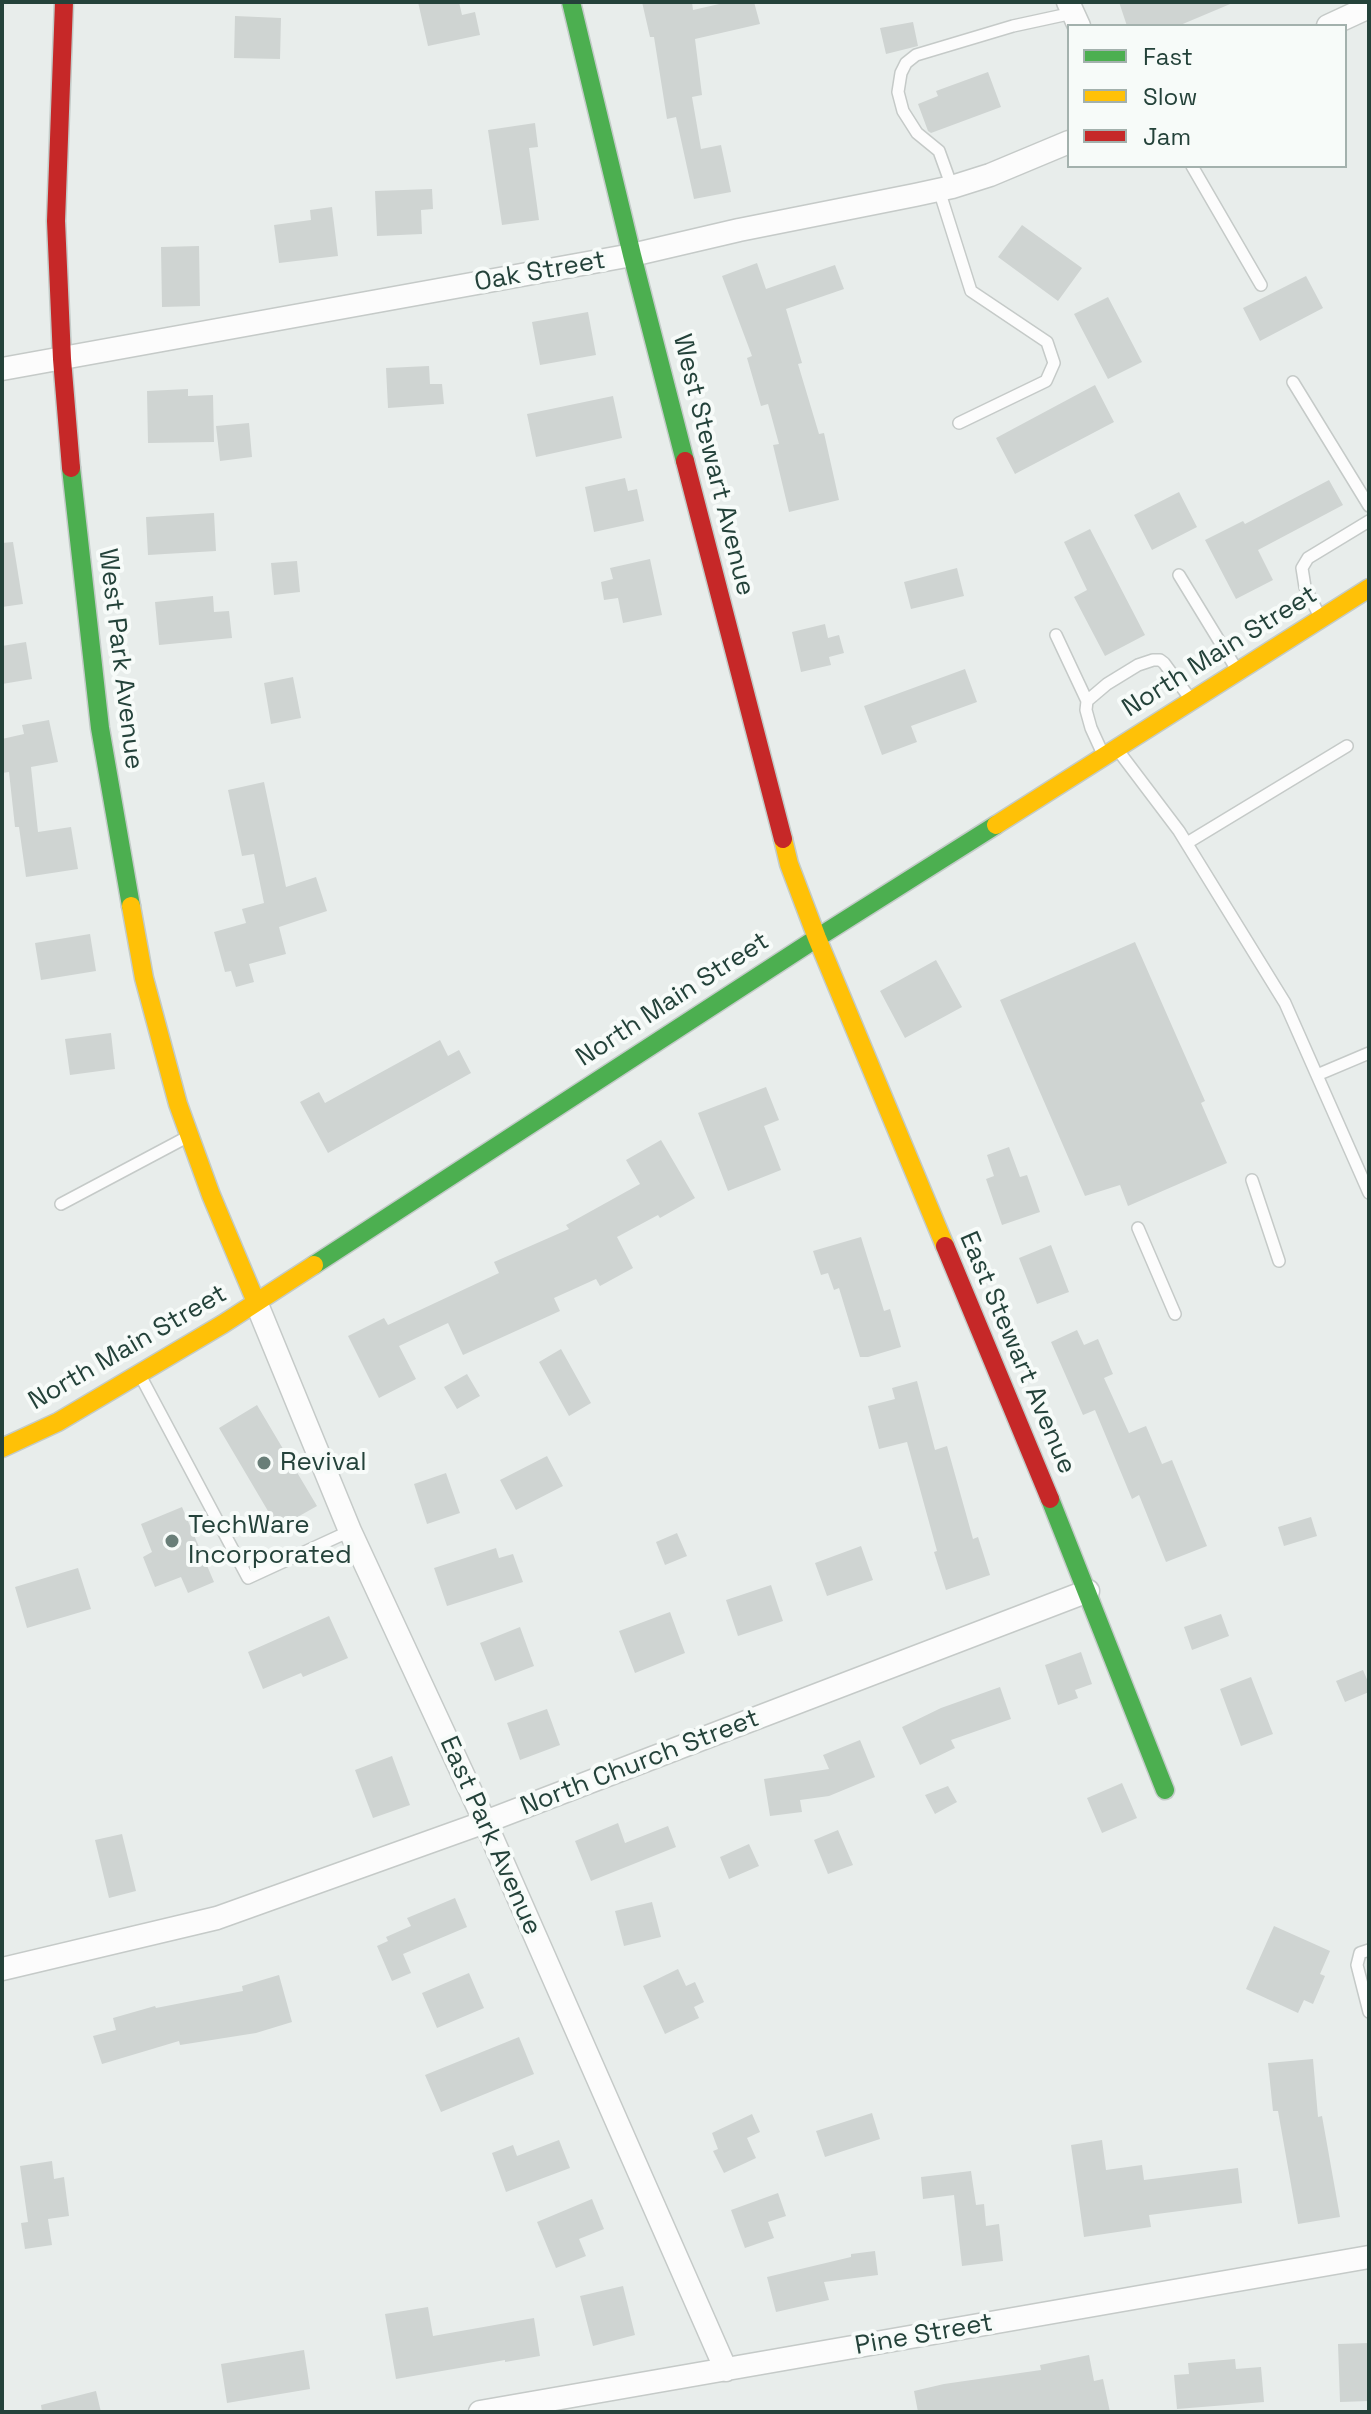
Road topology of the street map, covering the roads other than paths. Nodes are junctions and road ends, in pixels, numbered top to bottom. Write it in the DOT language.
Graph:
graph roads {
  1 [pos="64,2"];
  2 [pos="571,2"];
  3 [pos="1369,7"];
  4 [pos="1073,14"];
  5 [pos="1332,24"];
  6 [pos="1067,143"];
  7 [pos="1193,168"];
  8 [pos="946,188"];
  9 [pos="632,255"];
  10 [pos="1261,285"];
  11 [pos="62,359"];
  12 [pos="2,369"];
  13 [pos="1293,382"];
  14 [pos="959,423"];
  15 [pos="1369,506"];
  16 [pos="1369,521"];
  17 [pos="1179,575"];
  18 [pos="1369,588"];
  19 [pos="1321,619"];
  20 [pos="1056,635"];
  21 [pos="1238,672"];
  22 [pos="1087,701"];
  23 [pos="1191,701"];
  24 [pos="1347,746"];
  25 [pos="1111,752"];
  26 [pos="1187,843"];
  27 [pos="817,938"];
  28 [pos="1369,1053"];
  29 [pos="1317,1075"];
  30 [pos="189,1136"];
  31 [pos="1252,1180"];
  32 [pos="1369,1193"];
  33 [pos="61,1204"];
  34 [pos="1138,1228"];
  35 [pos="1279,1261"];
  36 [pos="256,1302"];
  37 [pos="1175,1314"];
  38 [pos="139,1373"];
  39 [pos="2,1448"];
  40 [pos="350,1531"];
  41 [pos="1088,1591"];
  42 [pos="1165,1790"];
  43 [pos="485,1822"];
  44 [pos="1369,1950"];
  45 [pos="2,1969"];
  46 [pos="1369,2012"];
  47 [pos="1369,2257"];
  48 [pos="726,2370"];
  49 [pos="480,2412"];
  1 -- 11 [label="main road, West Park Avenue"];
  2 -- 9 [label="main road, West Stewart Avenue"];
  3 -- 5 [label="street"];
  4 -- 8 [label="lane"];
  6 -- 8 [label="street, Oak Street"];
  7 -- 10 [label="lane"];
  8 -- 9 [label="street, Oak Street"];
  8 -- 14 [label="lane"];
  9 -- 11 [label="street, Oak Street"];
  9 -- 27 [label="main road, West Stewart Avenue"];
  11 -- 12 [label="street, Oak Street"];
  11 -- 30 [label="main road, West Park Avenue"];
  13 -- 15 [label="lane"];
  16 -- 19 [label="lane"];
  17 -- 21 [label="lane"];
  18 -- 19 [label="main road, North Main Street"];
  19 -- 21 [label="main road, North Main Street"];
  20 -- 22 [label="lane"];
  21 -- 23 [label="main road, North Main Street"];
  22 -- 23 [label="lane"];
  22 -- 25 [label="lane"];
  23 -- 25 [label="main road, North Main Street"];
  24 -- 26 [label="lane"];
  25 -- 26 [label="lane"];
  25 -- 27 [label="main road, North Main Street"];
  26 -- 29 [label="lane"];
  27 -- 36 [label="main road, North Main Street"];
  27 -- 41 [label="main road, East Stewart Avenue"];
  28 -- 29 [label="lane"];
  29 -- 32 [label="lane"];
  30 -- 33 [label="lane"];
  30 -- 36 [label="main road, West Park Avenue"];
  31 -- 35 [label="lane"];
  34 -- 37 [label="lane"];
  36 -- 38 [label="main road, North Main Street"];
  36 -- 40 [label="street, East Park Avenue"];
  38 -- 39 [label="main road, North Main Street"];
  38 -- 40 [label="lane"];
  40 -- 43 [label="street, East Park Avenue"];
  41 -- 42 [label="main road, East Stewart Avenue"];
  41 -- 43 [label="street, North Church Street"];
  43 -- 45 [label="street, North Church Street"];
  43 -- 48 [label="street, East Park Avenue"];
  44 -- 46 [label="lane"];
  47 -- 48 [label="street, Pine Street"];
  48 -- 49 [label="street, Pine Street"];
}
